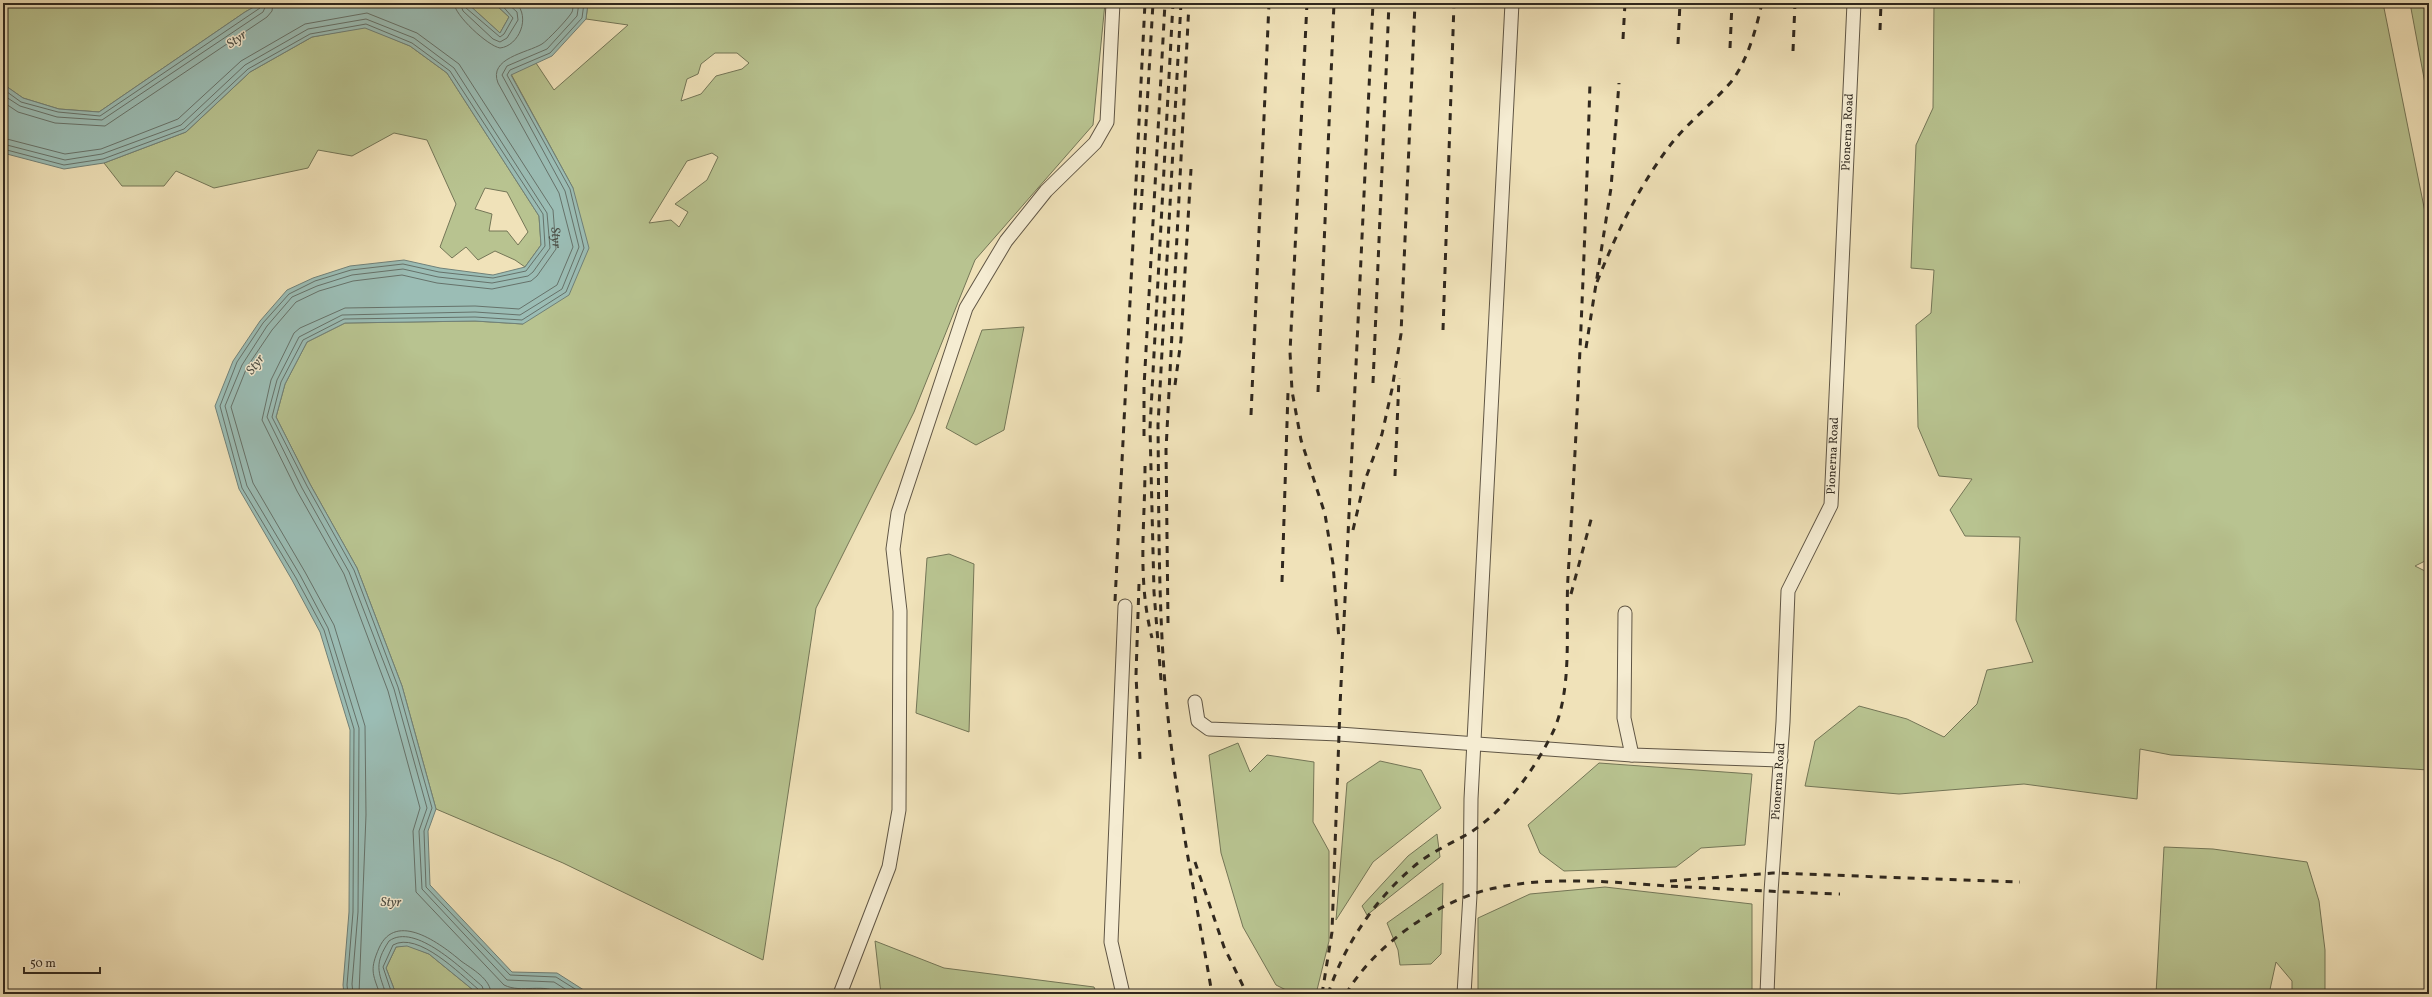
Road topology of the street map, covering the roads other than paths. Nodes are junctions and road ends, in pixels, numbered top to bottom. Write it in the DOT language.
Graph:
graph roads {
  1 [pos="1113,3"];
  2 [pos="1512,3"];
  3 [pos="1854,3"];
  4 [pos="1125,606"];
  5 [pos="1625,613"];
  6 [pos="1196,702"];
  7 [pos="1474,745"];
  8 [pos="1632,755"];
  9 [pos="1781,760"];
  10 [pos="840,994"];
  11 [pos="1123,994"];
  12 [pos="1464,994"];
  13 [pos="1767,994"];
  1 -- 10 [label="street"];
  2 -- 7 [label="street"];
  3 -- 9 [label="street, Pionerna Road"];
  4 -- 11 [label="street"];
  5 -- 8 [label="street"];
  6 -- 7 [label="street"];
  7 -- 8 [label="street"];
  7 -- 12 [label="street"];
  8 -- 9 [label="street"];
  9 -- 13 [label="street, Pionerna Road"];
}
